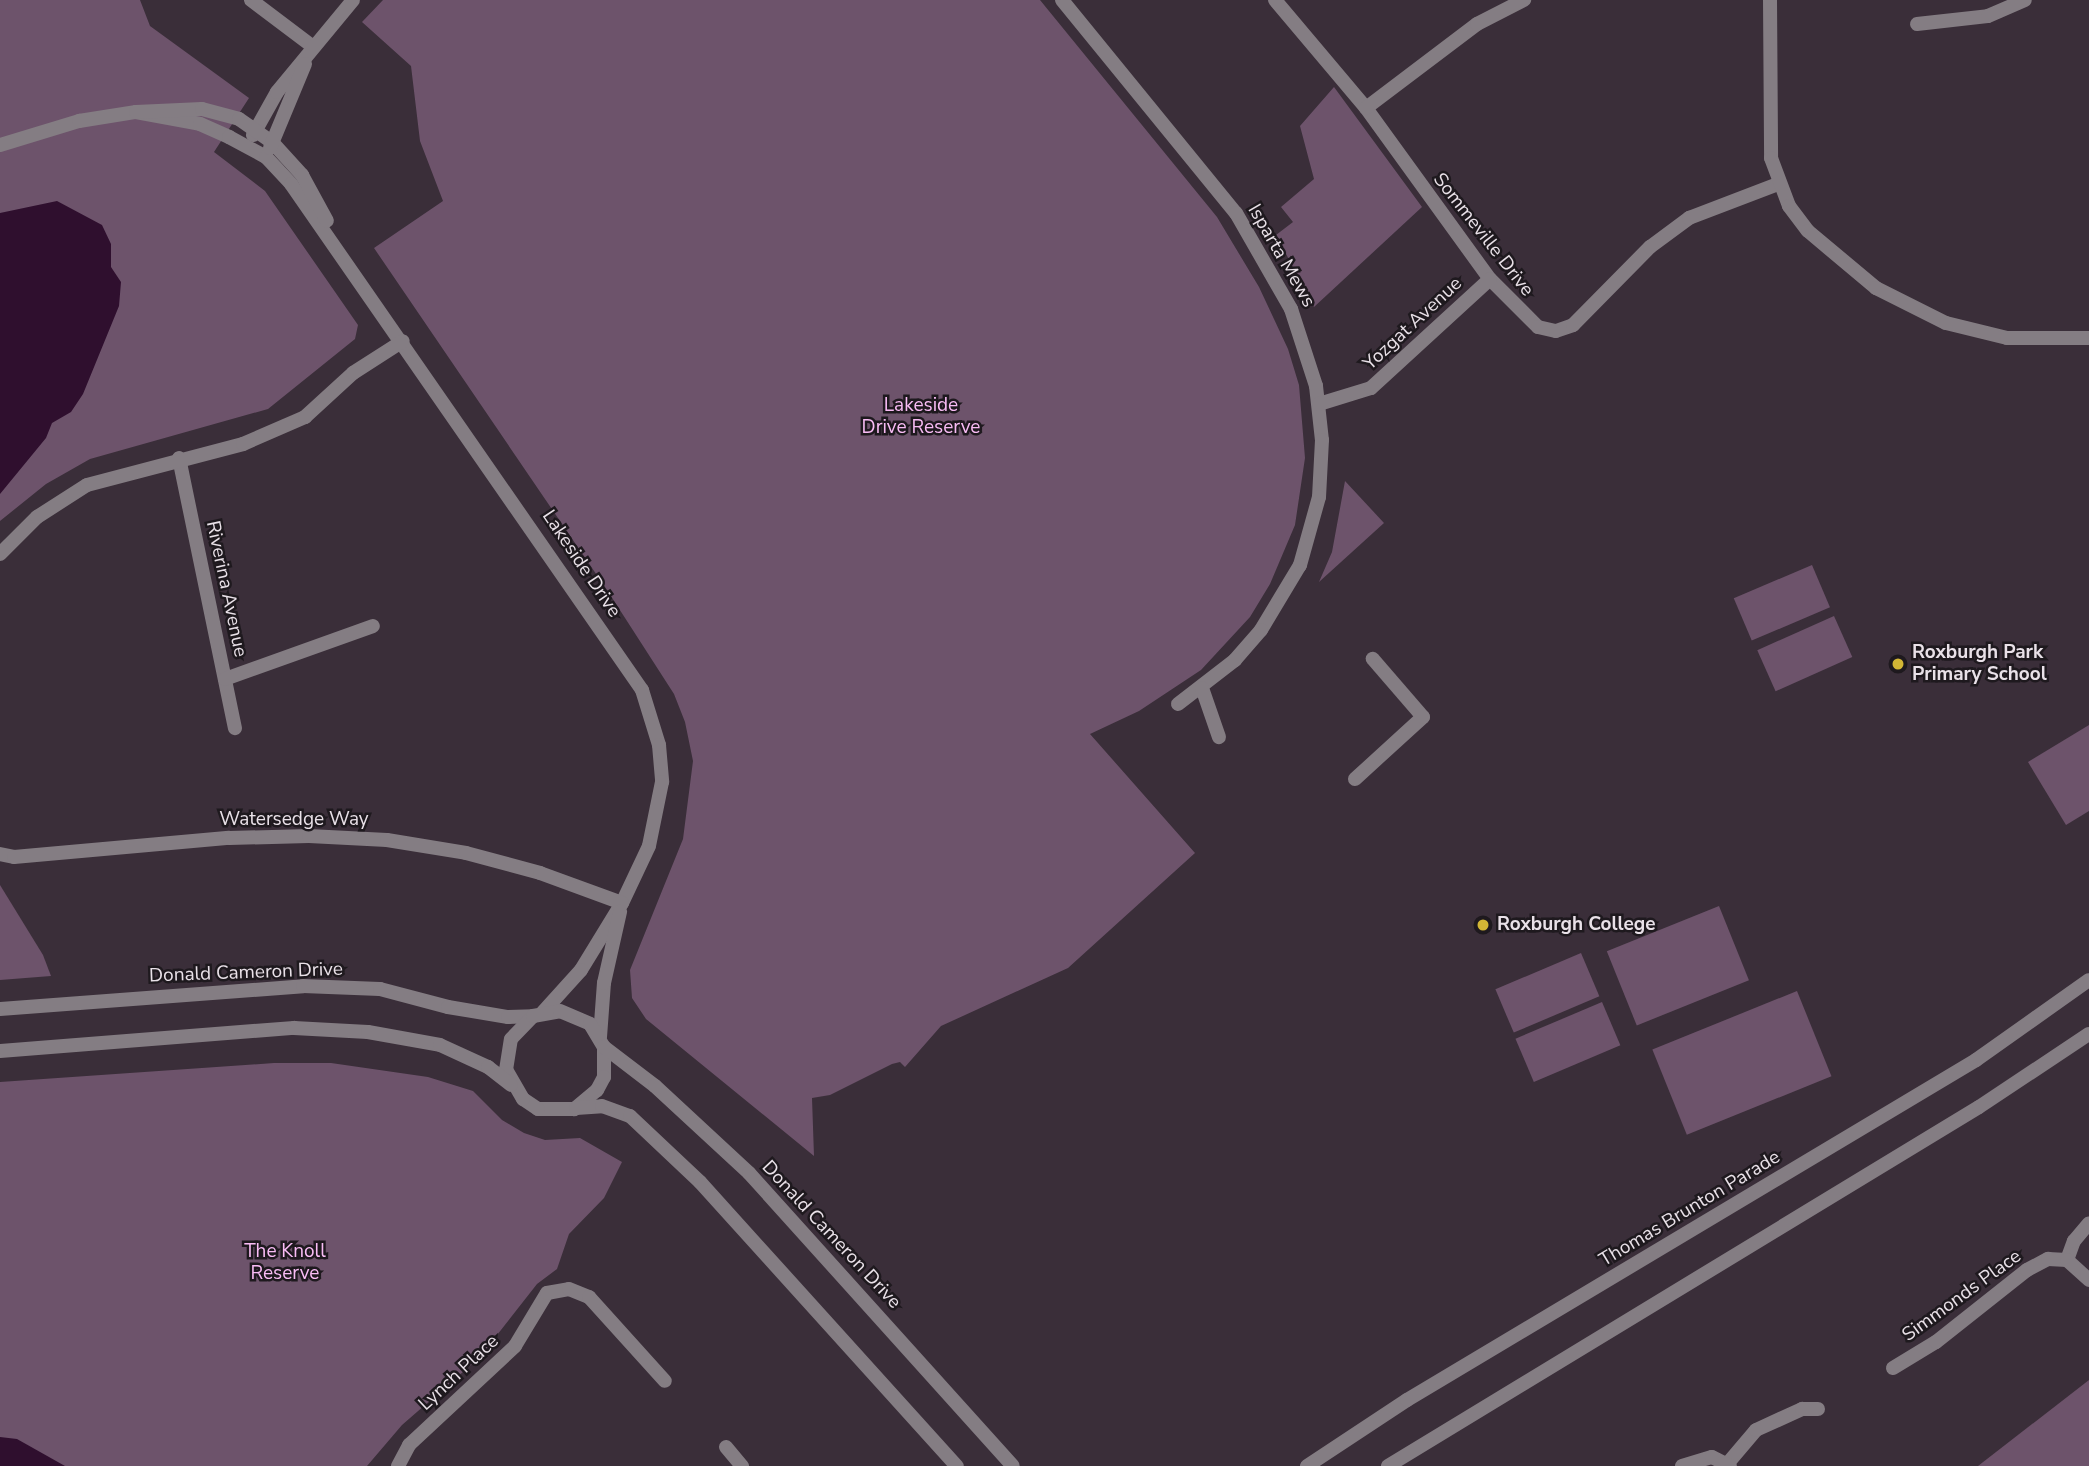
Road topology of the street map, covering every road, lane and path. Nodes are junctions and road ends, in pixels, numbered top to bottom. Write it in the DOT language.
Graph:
graph roads {
  1 [pos="251,0"];
  2 [pos="353,0"];
  3 [pos="1062,0"];
  4 [pos="1275,0"];
  5 [pos="1524,0"];
  6 [pos="1770,0"];
  7 [pos="2025,0"];
  8 [pos="1917,24"];
  9 [pos="312,47"];
  10 [pos="1366,108"];
  11 [pos="136,112"];
  12 [pos="256,130"];
  13 [pos="272,142"];
  14 [pos="0,145"];
  15 [pos="247,146"];
  16 [pos="266,157"];
  17 [pos="1778,184"];
  18 [pos="358,277"];
  19 [pos="1490,279"];
  20 [pos="2089,338"];
  21 [pos="403,341"];
  22 [pos="1319,404"];
  23 [pos="179,457"];
  24 [pos="0,554"];
  25 [pos="373,626"];
  26 [pos="1373,659"];
  27 [pos="225,680"];
  28 [pos="1202,688"];
  29 [pos="1178,704"];
  30 [pos="234,728"];
  31 [pos="1219,737"];
  32 [pos="1355,779"];
  33 [pos="0,854"];
  34 [pos="622,903"];
  35 [pos="2089,980"];
  36 [pos="0,1009"];
  37 [pos="538,1014"];
  38 [pos="2089,1034"];
  39 [pos="602,1042"];
  40 [pos="0,1051"];
  41 [pos="512,1085"];
  42 [pos="574,1108"];
  43 [pos="2089,1223"];
  44 [pos="2067,1260"];
  45 [pos="2089,1280"];
  46 [pos="1893,1367"];
  47 [pos="665,1381"];
  48 [pos="1818,1409"];
  49 [pos="726,1447"];
  50 [pos="1729,1465"];
  51 [pos="398,1466"];
  52 [pos="742,1466"];
  53 [pos="957,1466"];
  54 [pos="1013,1466"];
  55 [pos="1307,1466"];
  56 [pos="1388,1466"];
  57 [pos="1682,1466"];
  1 -- 9 [label="street"];
  2 -- 9 [label="street"];
  3 -- 22 [label="street, Isparta Mews"];
  4 -- 10 [label="street, Sommeville Drive"];
  5 -- 10 [label="street"];
  6 -- 17 [label="street"];
  7 -- 8 [label="street"];
  9 -- 12 [label="street"];
  9 -- 13 [label="street"];
  10 -- 19 [label="street, Sommeville Drive"];
  11 -- 12 [label="street, Lakeside Drive"];
  11 -- 14 [label="street, Lakeside Drive"];
  11 -- 15 [label="street, Lakeside Drive"];
  12 -- 13 [label="street, Lakeside Drive"];
  12 -- 15 [label="street"];
  13 -- 16 [label="street"];
  13 -- 18 [label="street, Lakeside Drive"];
  15 -- 16 [label="street, Lakeside Drive"];
  16 -- 18 [label="street, Lakeside Drive"];
  17 -- 19 [label="street, Sommeville Drive"];
  17 -- 20 [label="street"];
  18 -- 21 [label="street, Lakeside Drive"];
  19 -- 22 [label="street, Yozgat Avenue"];
  21 -- 23 [label="street"];
  21 -- 34 [label="street, Lakeside Drive"];
  22 -- 28 [label="street, Isparta Mews"];
  23 -- 24 [label="street"];
  23 -- 27 [label="street, Riverina Avenue"];
  25 -- 27 [label="street"];
  26 -- 32 [label="street"];
  27 -- 30 [label="street, Riverina Avenue"];
  28 -- 29 [label="street, Isparta Mews"];
  28 -- 31 [label="street"];
  33 -- 34 [label="street, Watersedge Way"];
  34 -- 37 [label="street, Lakeside Drive"];
  34 -- 39 [label="street, Lakeside Drive"];
  35 -- 55 [label="street, Thomas Brunton Parade"];
  36 -- 37 [label="street, Donald Cameron Drive"];
  37 -- 39 [label="street"];
  37 -- 41 [label="street"];
  38 -- 56 [label="street"];
  39 -- 42 [label="street"];
  39 -- 54 [label="street, Donald Cameron Drive"];
  40 -- 41 [label="street"];
  41 -- 42 [label="street"];
  42 -- 53 [label="street"];
  43 -- 44 [label="street"];
  44 -- 45 [label="street"];
  44 -- 46 [label="street, Simmonds Place"];
  47 -- 51 [label="street, Lynch Place"];
  48 -- 50 [label="street"];
  49 -- 52 [label="street"];
  50 -- 57 [label="street"];
}
